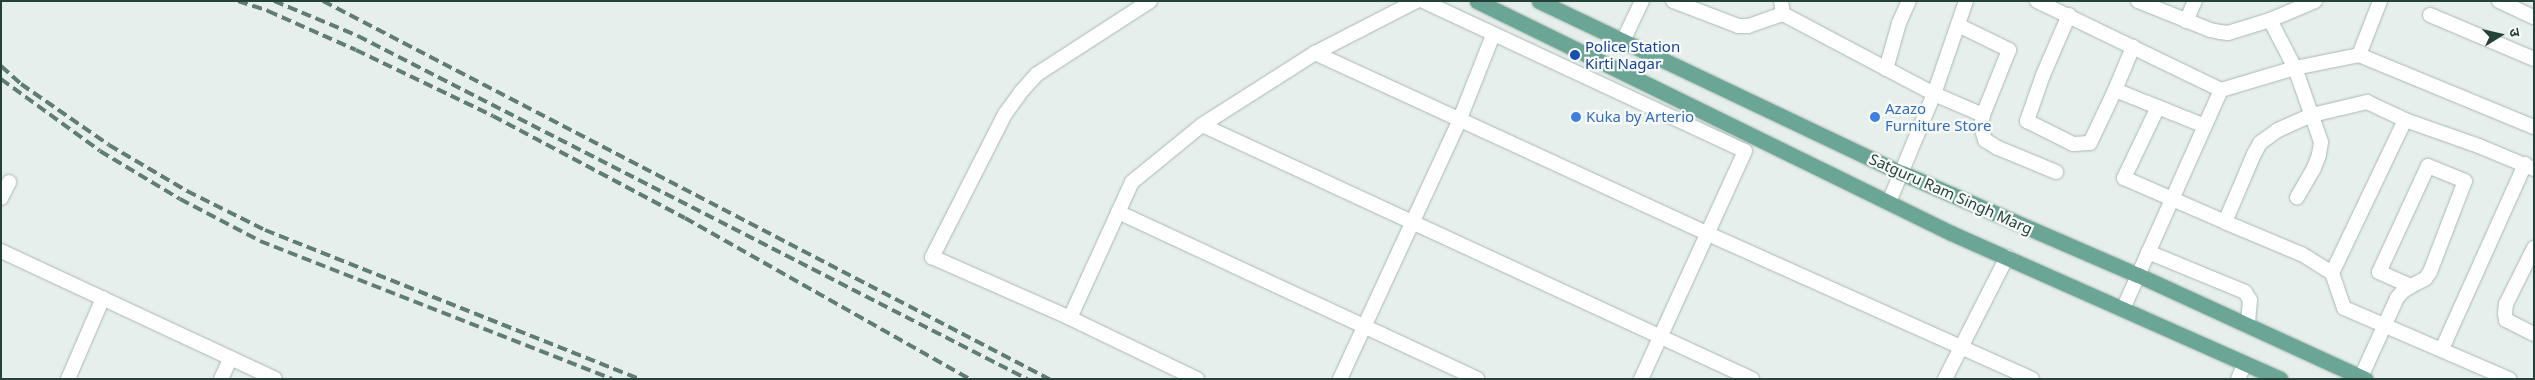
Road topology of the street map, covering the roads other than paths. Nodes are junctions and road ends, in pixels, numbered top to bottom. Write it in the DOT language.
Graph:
graph roads {
  1 [pos="1150,1"];
  2 [pos="1416,1"];
  3 [pos="1423,1"];
  4 [pos="1477,1"];
  5 [pos="1539,1"];
  6 [pos="1642,1"];
  7 [pos="1673,1"];
  8 [pos="1909,1"];
  9 [pos="1966,1"];
  10 [pos="2037,1"];
  11 [pos="2138,1"];
  12 [pos="2195,1"];
  13 [pos="2315,1"];
  14 [pos="2380,1"];
  15 [pos="2499,1"];
  16 [pos="1782,8"];
  17 [pos="2069,15"];
  18 [pos="2430,15"];
  19 [pos="2534,17"];
  20 [pos="2270,20"];
  21 [pos="2186,21"];
  22 [pos="1958,24"];
  23 [pos="1493,34"];
  24 [pos="1623,41"];
  25 [pos="2133,47"];
  26 [pos="1315,54"];
  27 [pos="2360,55"];
  28 [pos="2534,59"];
  29 [pos="2295,68"];
  30 [pos="1886,69"];
  31 [pos="2115,90"];
  32 [pos="2221,90"];
  33 [pos="1934,94"];
  34 [pos="2158,107"];
  35 [pos="1983,115"];
  36 [pos="2312,115"];
  37 [pos="2405,120"];
  38 [pos="1459,121"];
  39 [pos="1202,125"];
  40 [pos="2205,126"];
  41 [pos="2534,127"];
  42 [pos="1752,136"];
  43 [pos="1744,151"];
  44 [pos="2529,166"];
  45 [pos="2056,172"];
  46 [pos="1902,174"];
  47 [pos="9,182"];
  48 [pos="2297,197"];
  49 [pos="1,198"];
  50 [pos="2171,198"];
  51 [pos="1889,202"];
  52 [pos="1118,212"];
  53 [pos="1411,222"];
  54 [pos="2225,222"];
  55 [pos="1706,234"];
  56 [pos="2534,248"];
  57 [pos="1,252"];
  58 [pos="2148,252"];
  59 [pos="2006,257"];
  60 [pos="2332,273"];
  61 [pos="2138,275"];
  62 [pos="2411,286"];
  63 [pos="103,298"];
  64 [pos="2123,309"];
  65 [pos="1070,318"];
  66 [pos="2248,324"];
  67 [pos="2384,325"];
  68 [pos="1363,326"];
  69 [pos="2534,334"];
  70 [pos="1660,337"];
  71 [pos="1961,347"];
  72 [pos="2442,349"];
  73 [pos="231,358"];
  74 [pos="2246,363"];
  75 [pos="2363,378"];
  76 [pos="68,379"];
  77 [pos="221,379"];
  78 [pos="275,379"];
  79 [pos="1197,379"];
  80 [pos="1340,379"];
  81 [pos="1477,379"];
  82 [pos="1641,379"];
  83 [pos="1752,379"];
  84 [pos="1946,379"];
  85 [pos="2032,379"];
  86 [pos="2238,379"];
  87 [pos="2280,379"];
  88 [pos="2509,379"];
  1 -- 65 [label="street"];
  2 -- 26 [label="street"];
  3 -- 23 [label="street"];
  4 -- 42 [label="main road, Satguru Ram Singh Marg"];
  5 -- 24 [label="main road, Satguru Ram Singh Marg"];
  6 -- 24 [label="street"];
  7 -- 16 [label="street"];
  8 -- 30 [label="street"];
  9 -- 22 [label="street"];
  10 -- 17 [label="street"];
  11 -- 21 [label="street"];
  12 -- 21 [label="street"];
  13 -- 20 [label="street"];
  14 -- 27 [label="street"];
  15 -- 19 [label="street"];
  16 -- 30 [label="street"];
  17 -- 25 [label="street"];
  17 -- 31 [label="street"];
  18 -- 28 [label="street"];
  20 -- 21 [label="street"];
  20 -- 29 [label="street"];
  22 -- 33 [label="street"];
  22 -- 35 [label="street"];
  23 -- 38 [label="street"];
  23 -- 43 [label="street"];
  24 -- 46 [label="main road, Satguru Ram Singh Marg"];
  25 -- 31 [label="street"];
  25 -- 32 [label="street"];
  26 -- 38 [label="street"];
  26 -- 39 [label="street"];
  27 -- 29 [label="street"];
  27 -- 41 [label="street"];
  29 -- 32 [label="street"];
  29 -- 36 [label="street"];
  30 -- 33 [label="street"];
  31 -- 34 [label="street"];
  32 -- 40 [label="street"];
  33 -- 35 [label="street"];
  33 -- 46 [label="street"];
  34 -- 40 [label="street"];
  34 -- 50 [label="street"];
  35 -- 45 [label="street"];
  36 -- 37 [label="street"];
  36 -- 48 [label="street"];
  36 -- 54 [label="street"];
  37 -- 44 [label="street"];
  37 -- 60 [label="street"];
  38 -- 53 [label="street"];
  38 -- 55 [label="street"];
  39 -- 52 [label="street"];
  39 -- 53 [label="street"];
  40 -- 50 [label="street"];
  42 -- 43 [label="street"];
  42 -- 51 [label="main road, Satguru Ram Singh Marg"];
  43 -- 55 [label="street"];
  44 -- 72 [label="street"];
  46 -- 51 [label="street"];
  46 -- 61 [label="main road, Satguru Ram Singh Marg"];
  47 -- 49 [label="street"];
  50 -- 54 [label="street"];
  50 -- 58 [label="street"];
  51 -- 59 [label="main road, Satguru Ram Singh Marg"];
  52 -- 65 [label="street"];
  52 -- 68 [label="street"];
  53 -- 68 [label="street"];
  53 -- 70 [label="street"];
  54 -- 60 [label="street"];
  55 -- 70 [label="street"];
  55 -- 71 [label="street"];
  56 -- 69 [label="street"];
  57 -- 63 [label="street"];
  58 -- 61 [label="street"];
  58 -- 66 [label="street"];
  59 -- 64 [label="main road, Satguru Ram Singh Marg"];
  59 -- 71 [label="street"];
  60 -- 67 [label="street"];
  61 -- 64 [label="street"];
  61 -- 66 [label="main road, Satguru Ram Singh Marg"];
  62 -- 62 [label="street"];
  62 -- 67 [label="street"];
  63 -- 73 [label="street"];
  63 -- 76 [label="street"];
  64 -- 74 [label="main road, Satguru Ram Singh Marg"];
  65 -- 79 [label="street"];
  66 -- 75 [label="main road, Satguru Ram Singh Marg"];
  67 -- 72 [label="street"];
  67 -- 75 [label="street"];
  68 -- 80 [label="street"];
  68 -- 81 [label="street"];
  70 -- 82 [label="street"];
  70 -- 83 [label="street"];
  71 -- 84 [label="street"];
  71 -- 85 [label="street"];
  72 -- 88 [label="street"];
  73 -- 77 [label="street"];
  73 -- 78 [label="street"];
  74 -- 86 [label="street"];
  74 -- 87 [label="main road, Satguru Ram Singh Marg"];
}
